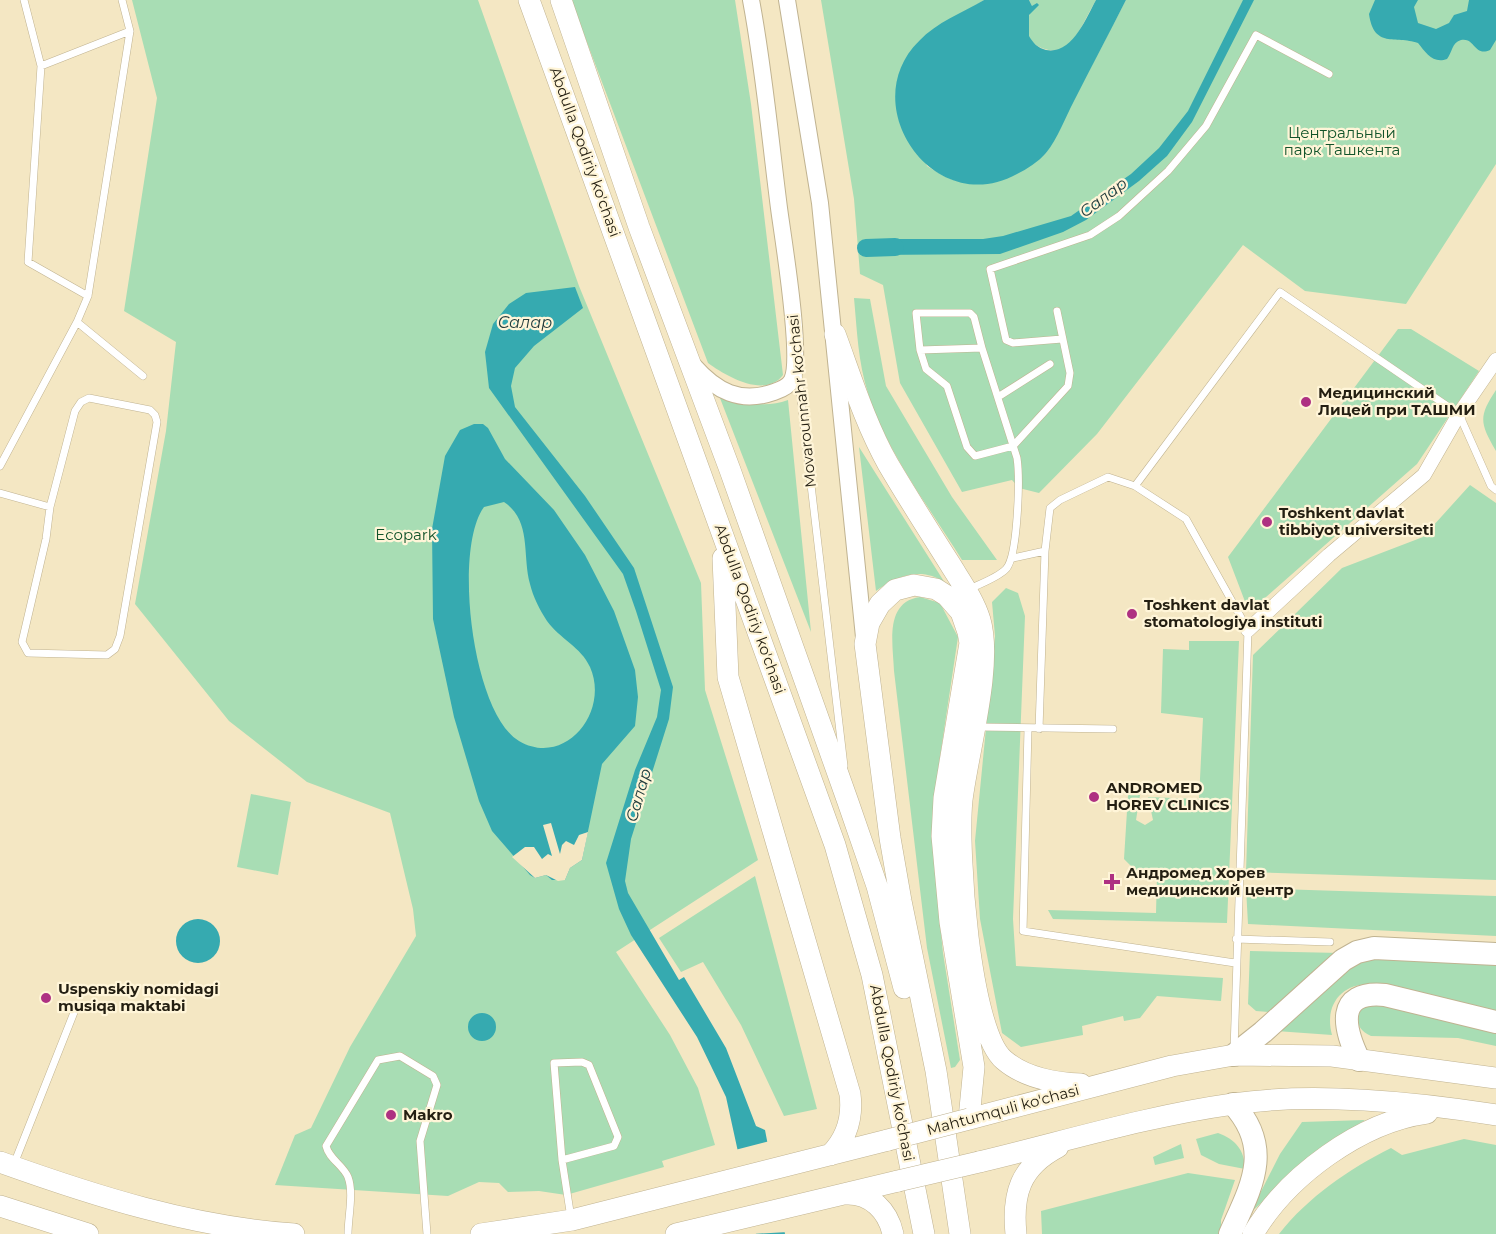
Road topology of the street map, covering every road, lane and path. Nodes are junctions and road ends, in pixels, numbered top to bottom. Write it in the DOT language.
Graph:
graph roads {
  1 [pos="24,0"];
  2 [pos="122,0"];
  3 [pos="530,0"];
  4 [pos="561,0"];
  5 [pos="751,0"];
  6 [pos="787,0"];
  7 [pos="130,31"];
  8 [pos="41,66"];
  9 [pos="1329,74"];
  10 [pos="88,296"];
  11 [pos="1057,311"];
  12 [pos="77,322"];
  13 [pos="835,334"];
  14 [pos="1062,339"];
  15 [pos="982,348"];
  16 [pos="920,350"];
  17 [pos="796,357"];
  18 [pos="1496,360"];
  19 [pos="688,361"];
  20 [pos="1050,364"];
  21 [pos="143,376"];
  22 [pos="998,397"];
  23 [pos="1460,414"];
  24 [pos="1013,446"];
  25 [pos="0,466"];
  26 [pos="1135,486"];
  27 [pos="1496,490"];
  28 [pos="0,493"];
  29 [pos="50,507"];
  30 [pos="716,514"];
  31 [pos="1045,551"];
  32 [pos="1013,558"];
  33 [pos="966,591"];
  34 [pos="1248,630"];
  35 [pos="865,644"];
  36 [pos="974,726"];
  37 [pos="1028,729"];
  38 [pos="1039,729"];
  39 [pos="1113,729"];
  40 [pos="848,802"];
  41 [pos="1236,939"];
  42 [pos="1330,942"];
  43 [pos="1496,954"];
  44 [pos="1235,963"];
  45 [pos="75,1010"];
  46 [pos="1496,1022"];
  47 [pos="1233,1055"];
  48 [pos="1359,1060"];
  49 [pos="1496,1078"];
  50 [pos="1102,1084"];
  51 [pos="1233,1104"];
  52 [pos="1458,1109"];
  53 [pos="1496,1115"];
  54 [pos="969,1119"];
  55 [pos="1071,1140"];
  56 [pos="831,1155"];
  57 [pos="562,1160"];
  58 [pos="6,1164"];
  59 [pos="842,1194"];
  60 [pos="0,1206"];
  61 [pos="572,1220"];
  62 [pos="959,1229"];
  63 [pos="924,1233"];
  64 [pos="88,1234"];
  65 [pos="294,1234"];
  66 [pos="348,1234"];
  67 [pos="427,1234"];
  68 [pos="481,1234"];
  69 [pos="676,1234"];
  70 [pos="893,1234"];
  71 [pos="1016,1234"];
  72 [pos="1230,1234"];
  73 [pos="1252,1234"];
  1 -- 8 [label="lane"];
  2 -- 7 [label="lane"];
  3 -- 30 [label="main road, Abdulla Qodiriy ko'chasi"];
  4 -- 19 [label="main road, Abdulla Qodiriy ko'chasi"];
  5 -- 17 [label="street, Movarounnahr ko'chasi"];
  6 -- 13 [label="street"];
  7 -- 8 [label="lane"];
  7 -- 10 [label="lane"];
  8 -- 10 [label="lane"];
  9 -- 14 [label="lane"];
  10 -- 12 [label="lane"];
  11 -- 14 [label="lane"];
  12 -- 21 [label="lane"];
  12 -- 25 [label="lane"];
  13 -- 33 [label="main road"];
  13 -- 35 [label="street"];
  14 -- 24 [label="lane"];
  15 -- 16 [label="lane"];
  15 -- 16 [label="lane"];
  15 -- 22 [label="lane"];
  16 -- 24 [label="lane"];
  17 -- 19 [label="street"];
  17 -- 40 [label="lane, Movarounnahr ko'chasi"];
  18 -- 23 [label="street"];
  19 -- 40 [label="main road, Abdulla Qodiriy ko'chasi"];
  20 -- 22 [label="lane"];
  22 -- 24 [label="lane"];
  23 -- 26 [label="lane"];
  23 -- 27 [label="lane"];
  23 -- 34 [label="street"];
  24 -- 32 [label="lane"];
  26 -- 31 [label="lane"];
  26 -- 34 [label="lane"];
  28 -- 29 [label="lane"];
  29 -- 29 [label="lane"];
  30 -- 56 [label="main road"];
  30 -- 63 [label="main road, Abdulla Qodiriy ko'chasi"];
  31 -- 32 [label="lane"];
  31 -- 38 [label="lane"];
  32 -- 33 [label="lane"];
  33 -- 36 [label="main road"];
  34 -- 41 [label="lane"];
  35 -- 54 [label="main road"];
  35 -- 62 [label="main road"];
  36 -- 37 [label="lane"];
  36 -- 50 [label="main road"];
  37 -- 38 [label="lane"];
  37 -- 44 [label="lane"];
  38 -- 39 [label="lane"];
  40 -- 62 [label="main road, Abdulla Qodiriy ko'chasi"];
  41 -- 42 [label="lane"];
  41 -- 44 [label="lane"];
  43 -- 47 [label="highway"];
  44 -- 47 [label="lane"];
  45 -- 58 [label="lane"];
  46 -- 48 [label="highway"];
  47 -- 48 [label="main road, Mahtumquli ko'chasi"];
  47 -- 50 [label="main road, Mahtumquli ko'chasi"];
  48 -- 49 [label="main road, Mahtumquli ko'chasi"];
  50 -- 54 [label="main road, Mahtumquli ko'chasi"];
  51 -- 52 [label="main road"];
  51 -- 55 [label="main road"];
  51 -- 72 [label="highway"];
  52 -- 53 [label="main road"];
  52 -- 73 [label="main road"];
  54 -- 56 [label="main road, Mahtumquli ko'chasi, bridge"];
  55 -- 59 [label="main road, bridge"];
  55 -- 71 [label="main road"];
  56 -- 61 [label="main road, Mahtumquli ko'chasi"];
  57 -- 57 [label="lane"];
  57 -- 61 [label="lane"];
  58 -- 65 [label="main road"];
  59 -- 69 [label="main road"];
  59 -- 70 [label="main road"];
  60 -- 64 [label="main road"];
  61 -- 68 [label="main road, Mahtumquli ko'chasi"];
  66 -- 67 [label="lane"];
}
